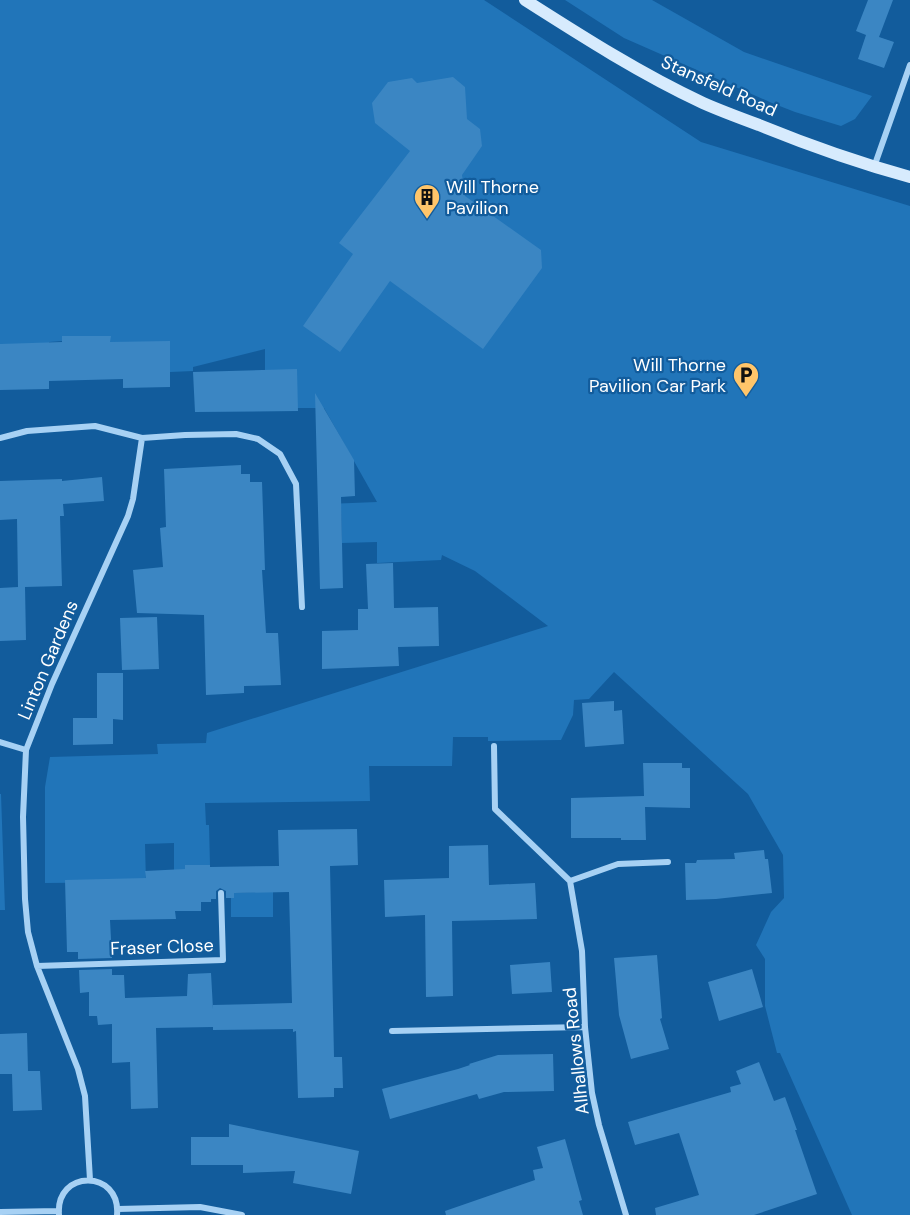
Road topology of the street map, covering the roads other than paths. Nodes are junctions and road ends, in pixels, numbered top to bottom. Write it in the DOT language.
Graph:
graph roads {
  1 [pos="525,0"];
  2 [pos="910,65"];
  3 [pos="874,167"];
  4 [pos="910,177"];
  5 [pos="0,438"];
  6 [pos="142,438"];
  7 [pos="302,607"];
  8 [pos="0,742"];
  9 [pos="494,746"];
  10 [pos="26,750"];
  11 [pos="668,862"];
  12 [pos="570,881"];
  13 [pos="220,893"];
  14 [pos="37,966"];
  15 [pos="585,1026"];
  16 [pos="392,1031"];
  17 [pos="90,1180"];
  18 [pos="0,1212"];
  19 [pos="118,1212"];
  20 [pos="59,1213"];
  21 [pos="242,1215"];
  22 [pos="626,1215"];
  1 -- 3 [label="street, Stansfeld Road"];
  2 -- 3 [label="street"];
  3 -- 4 [label="street, Stansfeld Road"];
  5 -- 6 [label="street"];
  6 -- 7 [label="street"];
  6 -- 10 [label="street, Linton Gardens"];
  8 -- 10 [label="street"];
  9 -- 12 [label="street"];
  10 -- 14 [label="street, Linton Gardens"];
  11 -- 12 [label="street"];
  12 -- 15 [label="street, Allhallows Road"];
  13 -- 14 [label="street, Fraser Close"];
  14 -- 17 [label="street, Linton Gardens"];
  15 -- 16 [label="street"];
  15 -- 22 [label="street, Allhallows Road"];
  17 -- 19 [label="street"];
  17 -- 20 [label="street"];
  18 -- 20 [label="street"];
  19 -- 21 [label="street"];
}
